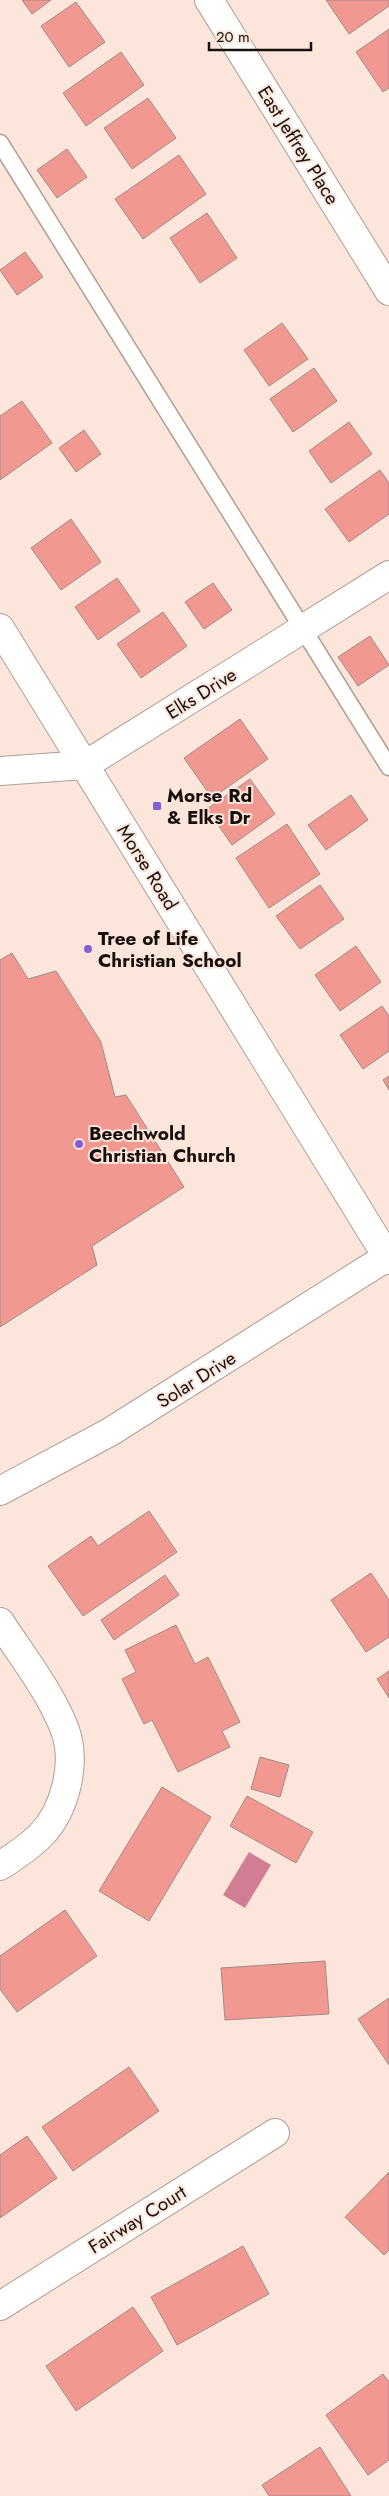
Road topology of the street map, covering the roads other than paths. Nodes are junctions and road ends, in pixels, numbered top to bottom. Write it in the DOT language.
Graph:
graph roads {
  1 [pos="210,0"];
  2 [pos="0,143"];
  3 [pos="389,290"];
  4 [pos="389,576"];
  5 [pos="0,628"];
  6 [pos="304,630"];
  7 [pos="85,765"];
  8 [pos="389,767"];
  9 [pos="0,771"];
  10 [pos="388,1259"];
  11 [pos="0,1491"];
  12 [pos="0,1622"];
  13 [pos="0,1866"];
  14 [pos="275,2133"];
  15 [pos="0,2306"];
  1 -- 3 [label="street, East Jeffrey Place"];
  2 -- 6 [label="lane"];
  4 -- 6 [label="street, Elks Drive"];
  5 -- 7 [label="street, Morse Road"];
  6 -- 7 [label="street, Elks Drive"];
  6 -- 8 [label="lane"];
  7 -- 9 [label="street, Elks Drive"];
  7 -- 10 [label="street, Morse Road"];
  10 -- 11 [label="street, Solar Drive"];
  12 -- 13 [label="street"];
  14 -- 15 [label="street, Fairway Court"];
}
